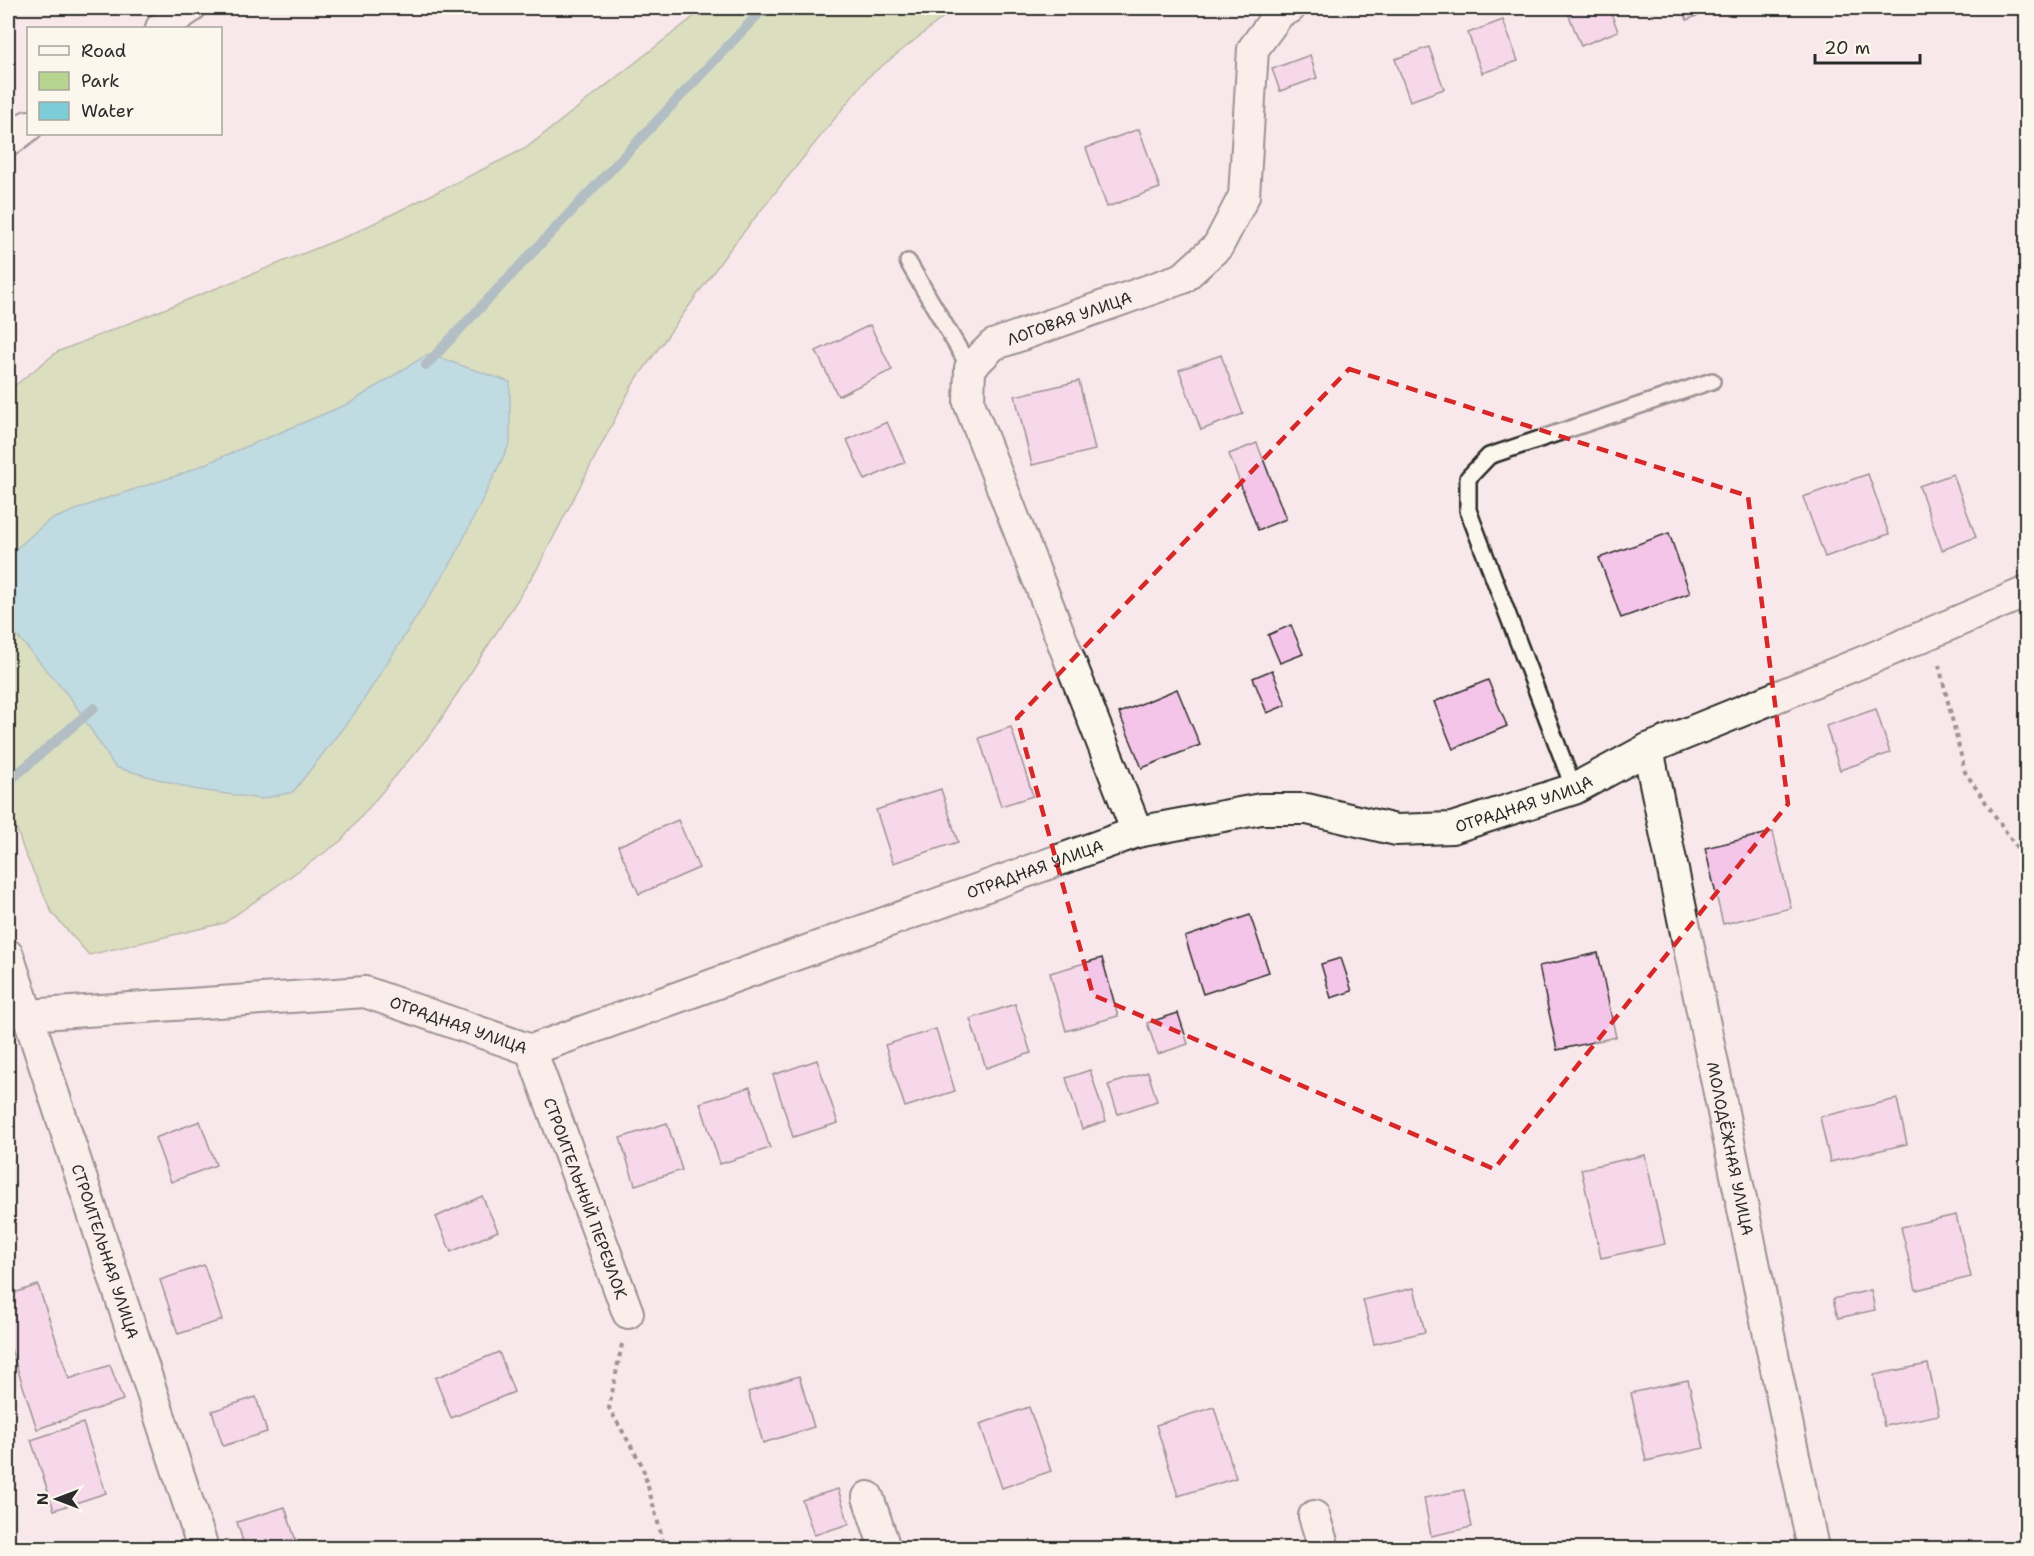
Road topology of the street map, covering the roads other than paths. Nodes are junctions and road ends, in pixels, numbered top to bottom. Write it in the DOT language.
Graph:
graph roads {
  1 [pos="190,8"];
  2 [pos="1290,8"];
  3 [pos="162,27"];
  4 [pos="27,127"];
  5 [pos="8,141"];
  6 [pos="908,262"];
  7 [pos="970,368"];
  8 [pos="1712,381"];
  9 [pos="2026,592"];
  10 [pos="1648,749"];
  11 [pos="1574,789"];
  12 [pos="1137,832"];
  13 [pos="8,955"];
  14 [pos="27,1015"];
  15 [pos="531,1050"];
  16 [pos="628,1313"];
  17 [pos="868,1497"];
  18 [pos="1314,1516"];
  19 [pos="203,1548"];
  20 [pos="885,1548"];
  21 [pos="1324,1548"];
  22 [pos="1813,1548"];
  1 -- 3 [label="street"];
  2 -- 7 [label="street, ЛОГОВАЯ УЛИЦА"];
  4 -- 5 [label="street"];
  6 -- 7 [label="lane"];
  7 -- 12 [label="street"];
  8 -- 11 [label="lane"];
  9 -- 10 [label="street, ОТРАДНАЯ УЛИЦА"];
  10 -- 11 [label="street, ОТРАДНАЯ УЛИЦА"];
  10 -- 22 [label="street, МОЛОДЁЖНАЯ УЛИЦА"];
  11 -- 12 [label="street, ОТРАДНАЯ УЛИЦА"];
  12 -- 15 [label="street, ОТРАДНАЯ УЛИЦА"];
  13 -- 14 [label="street, СТРОИТЕЛЬНАЯ УЛИЦА"];
  14 -- 15 [label="street, ОТРАДНАЯ УЛИЦА"];
  14 -- 19 [label="street, СТРОИТЕЛЬНАЯ УЛИЦА"];
  15 -- 16 [label="street, СТРОИТЕЛЬНЫЙ ПЕРЕУЛОК"];
  17 -- 20 [label="street"];
  18 -- 21 [label="street"];
}
